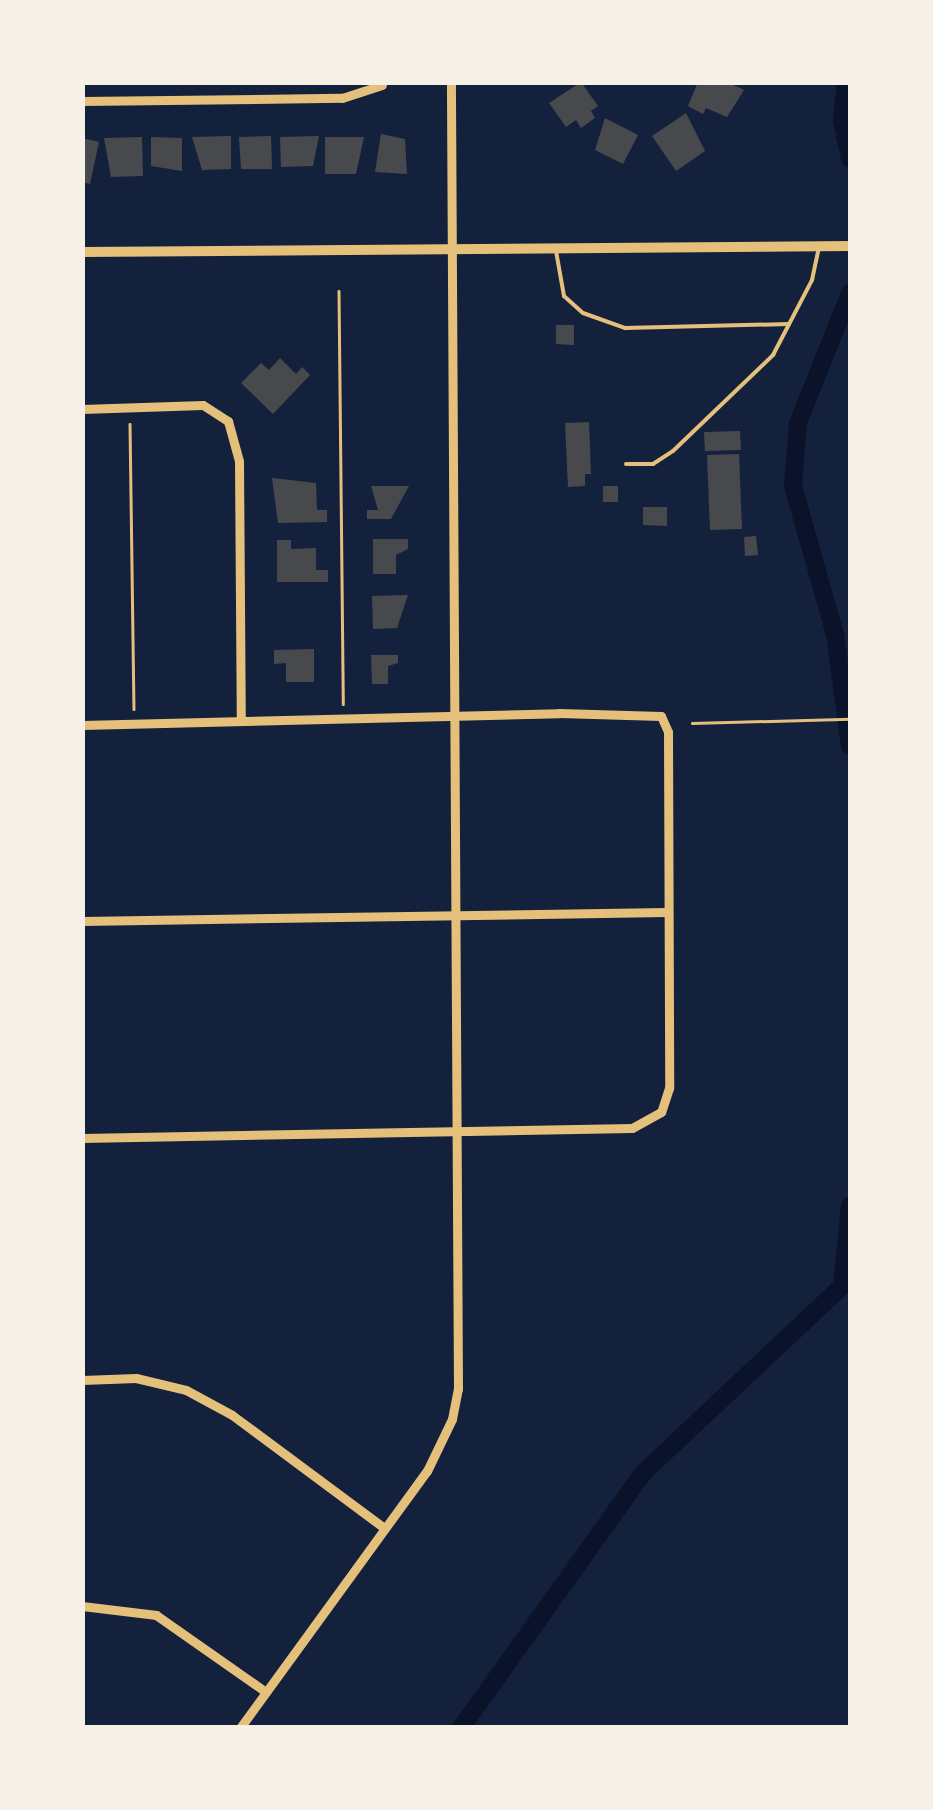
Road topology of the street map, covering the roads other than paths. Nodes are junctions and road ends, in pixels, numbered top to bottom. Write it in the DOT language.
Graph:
graph roads {
  1 [pos="228,82"];
  2 [pos="450,82"];
  3 [pos="382,85"];
  4 [pos="228,98"];
  5 [pos="82,101"];
  6 [pos="556,246"];
  7 [pos="825,246"];
  8 [pos="850,246"];
  9 [pos="455,248"];
  10 [pos="82,252"];
  11 [pos="789,324"];
  12 [pos="82,409"];
  13 [pos="850,412"];
  14 [pos="626,464"];
  15 [pos="850,492"];
  16 [pos="455,716"];
  17 [pos="240,721"];
  18 [pos="82,725"];
  19 [pos="666,912"];
  20 [pos="457,913"];
  21 [pos="82,921"];
  22 [pos="458,1132"];
  23 [pos="82,1138"];
  24 [pos="82,1380"];
  25 [pos="384,1528"];
  26 [pos="82,1606"];
  27 [pos="266,1692"];
  28 [pos="240,1728"];
  1 -- 4 [label="street"];
  2 -- 9 [label="street"];
  3 -- 4 [label="street"];
  4 -- 5 [label="street"];
  6 -- 7 [label="street"];
  6 -- 9 [label="street"];
  6 -- 11 [label="lane"];
  7 -- 8 [label="street"];
  7 -- 11 [label="lane"];
  9 -- 10 [label="street"];
  9 -- 16 [label="street"];
  11 -- 14 [label="lane"];
  12 -- 17 [label="street"];
  13 -- 15 [label="lane"];
  16 -- 17 [label="street"];
  16 -- 19 [label="street"];
  16 -- 20 [label="street"];
  17 -- 18 [label="street"];
  19 -- 20 [label="street"];
  19 -- 22 [label="street"];
  20 -- 21 [label="street"];
  20 -- 22 [label="street"];
  22 -- 23 [label="street"];
  22 -- 25 [label="street"];
  24 -- 25 [label="street"];
  25 -- 27 [label="street"];
  26 -- 27 [label="street"];
  27 -- 28 [label="street"];
}
